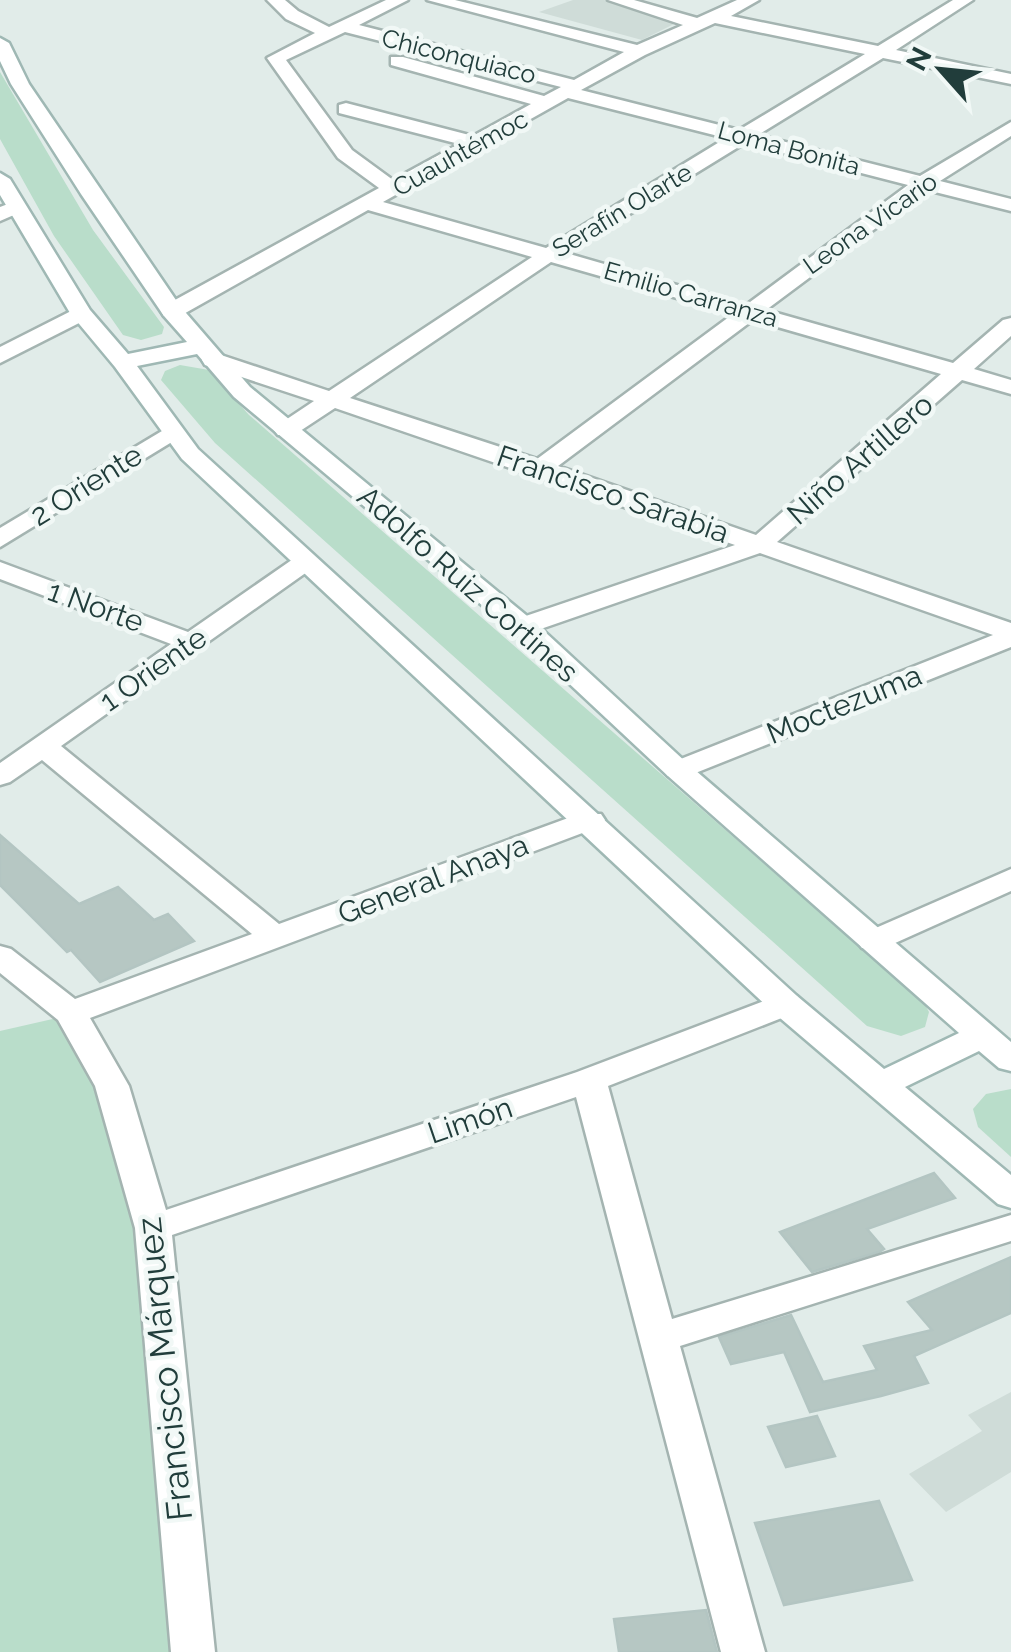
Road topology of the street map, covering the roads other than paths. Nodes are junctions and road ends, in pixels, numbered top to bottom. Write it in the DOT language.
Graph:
graph roads {
  1 [pos="276,0"];
  2 [pos="400,0"];
  3 [pos="435,0"];
  4 [pos="616,0"];
  5 [pos="751,0"];
  6 [pos="966,0"];
  7 [pos="704,20"];
  8 [pos="329,33"];
  9 [pos="0,44"];
  10 [pos="886,51"];
  11 [pos="639,52"];
  12 [pos="1011,79"];
  13 [pos="572,89"];
  14 [pos="548,103"];
  15 [pos="346,109"];
  16 [pos="1011,128"];
  17 [pos="744,136"];
  18 [pos="478,143"];
  19 [pos="0,179"];
  20 [pos="923,183"];
  21 [pos="394,190"];
  22 [pos="370,204"];
  23 [pos="1011,205"];
  24 [pos="8,211"];
  25 [pos="550,254"];
  26 [pos="172,310"];
  27 [pos="748,310"];
  28 [pos="81,312"];
  29 [pos="1011,325"];
  30 [pos="5,349"];
  31 [pos="207,353"];
  32 [pos="123,362"];
  33 [pos="960,372"];
  34 [pos="1011,387"];
  35 [pos="333,400"];
  36 [pos="286,430"];
  37 [pos="172,432"];
  38 [pos="540,468"];
  39 [pos="0,539"];
  40 [pos="759,545"];
  41 [pos="306,562"];
  42 [pos="0,570"];
  43 [pos="523,626"];
  44 [pos="1011,635"];
  45 [pos="192,642"];
  46 [pos="43,746"];
  47 [pos="678,770"];
  48 [pos="0,776"];
  49 [pos="590,820"];
  50 [pos="1011,879"];
  51 [pos="276,938"];
  52 [pos="873,941"];
  53 [pos="0,956"];
  54 [pos="785,1004"];
  55 [pos="71,1013"];
  56 [pos="983,1035"];
  57 [pos="1011,1060"];
  58 [pos="589,1080"];
  59 [pos="882,1084"];
  60 [pos="1011,1196"];
  61 [pos="153,1228"];
  62 [pos="1011,1228"];
  63 [pos="657,1338"];
  64 [pos="193,1652"];
  65 [pos="743,1652"];
  1 -- 8 [label="street"];
  2 -- 8 [label="street"];
  3 -- 11 [label="street"];
  4 -- 7 [label="street"];
  5 -- 7 [label="street, Cuauhtémoc"];
  6 -- 10 [label="street, Serafín Olarte"];
  7 -- 10 [label="street"];
  7 -- 11 [label="street, Cuauhtémoc"];
  8 -- 13 [label="street, Chiconquiaco"];
  8 -- 14 [label="street"];
  8 -- 21 [label="street"];
  9 -- 26 [label="street, Adolfo Ruiz Cortines"];
  10 -- 12 [label="street"];
  10 -- 17 [label="street, Serafín Olarte"];
  11 -- 13 [label="street, Cuauhtémoc"];
  13 -- 14 [label="street, Cuauhtémoc"];
  13 -- 17 [label="street, Loma Bonita"];
  14 -- 18 [label="street, Cuauhtémoc"];
  15 -- 18 [label="street"];
  16 -- 20 [label="street, Leona Vicario"];
  17 -- 20 [label="street, Loma Bonita"];
  17 -- 25 [label="street, Serafín Olarte"];
  18 -- 21 [label="street, Cuauhtémoc"];
  19 -- 24 [label="street"];
  20 -- 23 [label="street, Loma Bonita"];
  20 -- 27 [label="street, Leona Vicario"];
  21 -- 22 [label="street, Cuauhtémoc"];
  22 -- 25 [label="street, Emilio Carranza"];
  22 -- 26 [label="street, Cuauhtémoc"];
  24 -- 28 [label="street"];
  25 -- 27 [label="street, Emilio Carranza"];
  25 -- 35 [label="street, Serafín Olarte"];
  26 -- 31 [label="street, Adolfo Ruiz Cortines"];
  27 -- 33 [label="street, Emilio Carranza"];
  27 -- 38 [label="street, Leona Vicario"];
  28 -- 30 [label="street"];
  28 -- 32 [label="street"];
  29 -- 33 [label="street, Niño Artillero"];
  31 -- 32 [label="street"];
  31 -- 35 [label="street, Francisco Sarabia"];
  31 -- 36 [label="street, Adolfo Ruiz Cortines"];
  32 -- 37 [label="street"];
  33 -- 34 [label="street, Emilio Carranza"];
  33 -- 40 [label="street, Niño Artillero"];
  35 -- 36 [label="street, Serafín Olarte"];
  35 -- 38 [label="street, Francisco Sarabia"];
  36 -- 43 [label="street, Adolfo Ruiz Cortines"];
  37 -- 39 [label="street, 2 Oriente"];
  37 -- 41 [label="street"];
  38 -- 40 [label="street, Francisco Sarabia"];
  40 -- 43 [label="street, Niño Artillero"];
  40 -- 44 [label="street, Francisco Sarabia"];
  41 -- 45 [label="street, 1 Oriente"];
  41 -- 49 [label="street"];
  42 -- 45 [label="street, 1 Norte"];
  43 -- 47 [label="street, Adolfo Ruiz Cortines"];
  44 -- 47 [label="street, Moctezuma"];
  45 -- 46 [label="street, 1 Oriente"];
  46 -- 48 [label="street, 1 Oriente"];
  46 -- 51 [label="street"];
  47 -- 52 [label="street, Adolfo Ruiz Cortines"];
  49 -- 51 [label="street, General Anaya"];
  49 -- 54 [label="street"];
  50 -- 52 [label="street"];
  51 -- 55 [label="street, General Anaya"];
  52 -- 56 [label="street, Adolfo Ruiz Cortines"];
  53 -- 55 [label="street, Francisco Márquez"];
  54 -- 58 [label="street, Limón"];
  54 -- 59 [label="street"];
  55 -- 61 [label="street, Francisco Márquez"];
  56 -- 57 [label="street, Adolfo Ruiz Cortines"];
  56 -- 59 [label="street"];
  58 -- 61 [label="street, Limón"];
  58 -- 63 [label="street"];
  59 -- 60 [label="street"];
  61 -- 64 [label="street, Francisco Márquez"];
  62 -- 63 [label="street"];
  63 -- 65 [label="street"];
}
